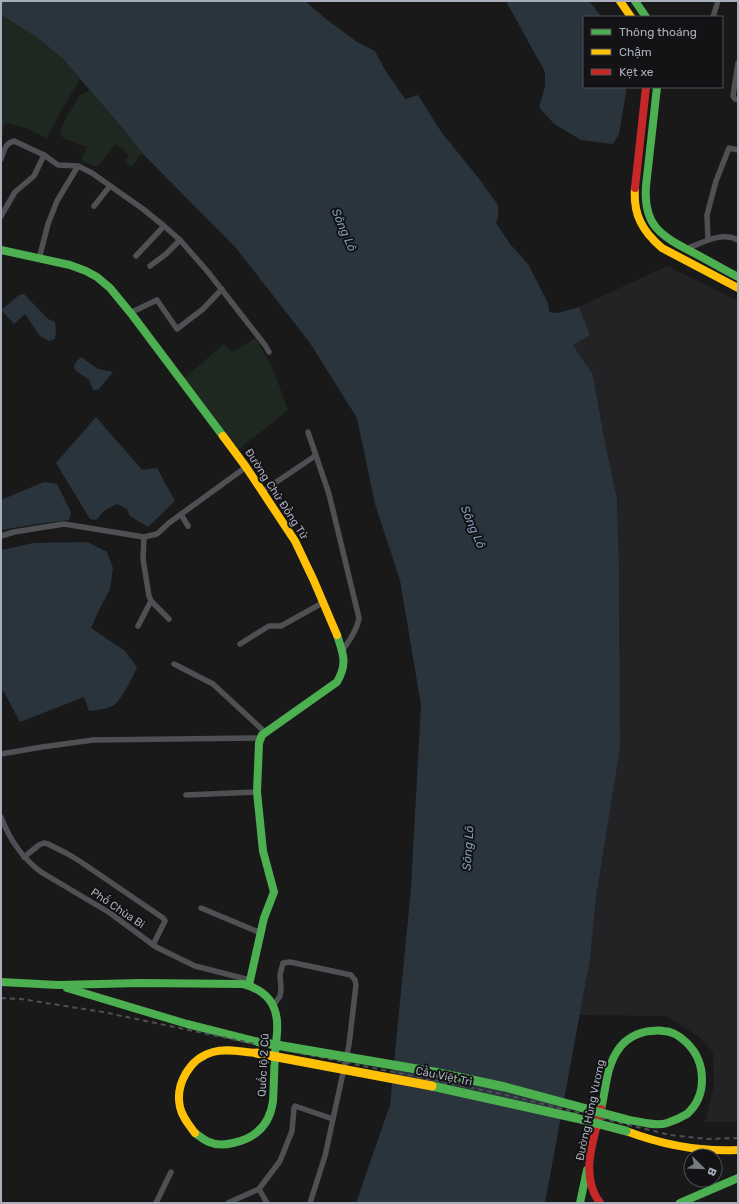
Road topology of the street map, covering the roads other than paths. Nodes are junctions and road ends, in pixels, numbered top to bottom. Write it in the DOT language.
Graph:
graph roads {
  1 [pos="620,1"];
  2 [pos="634,1"];
  3 [pos="718,1"];
  4 [pos="630,16"];
  5 [pos="645,16"];
  6 [pos="714,16"];
  7 [pos="738,63"];
  8 [pos="646,88"];
  9 [pos="657,88"];
  10 [pos="738,100"];
  11 [pos="738,150"];
  12 [pos="44,155"];
  13 [pos="1,159"];
  14 [pos="78,166"];
  15 [pos="110,186"];
  16 [pos="94,206"];
  17 [pos="1,216"];
  18 [pos="164,226"];
  19 [pos="180,240"];
  20 [pos="708,240"];
  21 [pos="738,240"];
  22 [pos="686,249"];
  23 [pos="1,250"];
  24 [pos="136,256"];
  25 [pos="39,259"];
  26 [pos="150,266"];
  27 [pos="738,277"];
  28 [pos="737,286"];
  29 [pos="222,289"];
  30 [pos="130,313"];
  31 [pos="269,352"];
  32 [pos="308,432"];
  33 [pos="315,456"];
  34 [pos="246,467"];
  35 [pos="263,491"];
  36 [pos="181,514"];
  37 [pos="188,526"];
  38 [pos="1,536"];
  39 [pos="144,537"];
  40 [pos="151,602"];
  41 [pos="324,602"];
  42 [pos="169,619"];
  43 [pos="138,626"];
  44 [pos="240,644"];
  45 [pos="341,651"];
  46 [pos="174,664"];
  47 [pos="263,736"];
  48 [pos="1,754"];
  49 [pos="257,792"];
  50 [pos="186,795"];
  51 [pos="1,817"];
  52 [pos="24,857"];
  53 [pos="201,908"];
  54 [pos="261,933"];
  55 [pos="153,945"];
  56 [pos="1,982"];
  57 [pos="249,982"];
  58 [pos="58,985"];
  59 [pos="273,1006"];
  60 [pos="259,1042"];
  61 [pos="256,1053"];
  62 [pos="333,1118"];
  63 [pos="628,1120"];
  64 [pos="738,1150"];
  65 [pos="590,1157"];
  66 [pos="171,1172"];
  67 [pos="738,1178"];
  68 [pos="259,1190"];
  69 [pos="156,1203"];
  70 [pos="228,1203"];
  71 [pos="267,1203"];
  72 [pos="310,1203"];
  73 [pos="580,1203"];
  74 [pos="600,1203"];
  75 [pos="680,1203"];
  1 -- 4 [label="main road"];
  2 -- 5 [label="main road"];
  3 -- 6 [label="street"];
  7 -- 10 [label="street"];
  8 -- 28 [label="main road"];
  9 -- 22 [label="main road"];
  11 -- 20 [label="street"];
  12 -- 13 [label="street"];
  12 -- 14 [label="street"];
  12 -- 17 [label="street"];
  14 -- 15 [label="street"];
  14 -- 25 [label="street"];
  15 -- 16 [label="street"];
  15 -- 18 [label="street"];
  18 -- 19 [label="street"];
  18 -- 24 [label="street"];
  19 -- 26 [label="street"];
  19 -- 29 [label="street"];
  20 -- 21 [label="street"];
  20 -- 22 [label="street"];
  22 -- 27 [label="main road"];
  23 -- 25 [label="main road, Đường Chử Đồng Tử"];
  25 -- 30 [label="main road, Đường Chử Đồng Tử"];
  29 -- 30 [label="street"];
  29 -- 31 [label="street"];
  30 -- 34 [label="main road, Đường Chử Đồng Tử"];
  32 -- 33 [label="street"];
  33 -- 35 [label="street"];
  33 -- 45 [label="street"];
  34 -- 35 [label="main road, Đường Chử Đồng Tử"];
  34 -- 36 [label="street"];
  35 -- 41 [label="main road, Đường Chử Đồng Tử"];
  36 -- 37 [label="street"];
  36 -- 39 [label="street"];
  38 -- 39 [label="street"];
  39 -- 40 [label="street"];
  40 -- 42 [label="street"];
  40 -- 43 [label="street"];
  41 -- 44 [label="street"];
  41 -- 45 [label="main road, Đường Chử Đồng Tử"];
  45 -- 47 [label="main road, Đường Chử Đồng Tử"];
  46 -- 47 [label="street"];
  47 -- 48 [label="street"];
  47 -- 49 [label="main road"];
  49 -- 50 [label="street"];
  49 -- 54 [label="main road"];
  51 -- 52 [label="street, Phố Chùa Bi"];
  52 -- 55 [label="street, Phố Chùa Bi"];
  52 -- 55 [label="street"];
  53 -- 54 [label="street"];
  54 -- 57 [label="main road"];
  55 -- 57 [label="street, Phố Chùa Bi"];
  56 -- 58 [label="main road, Quốc lộ 2 Cũ"];
  57 -- 58 [label="main road, Quốc lộ 2 Cũ"];
  57 -- 59 [label="main road"];
  58 -- 60 [label="main road, Quốc lộ 2 Cũ"];
  59 -- 61 [label="main road, Quốc lộ 2 Cũ"];
  59 -- 62 [label="street"];
  60 -- 63 [label="main road, Cầu Việt Trì, bridge"];
  61 -- 64 [label="main road, Cầu Việt Trì, bridge"];
  62 -- 68 [label="street"];
  62 -- 72 [label="street"];
  63 -- 65 [label="main road, Đường Hùng Vương"];
  65 -- 73 [label="main road"];
  65 -- 74 [label="main road, Đường Hùng Vương"];
  66 -- 69 [label="street"];
  67 -- 75 [label="main road"];
  68 -- 70 [label="street"];
  68 -- 71 [label="street"];
}
